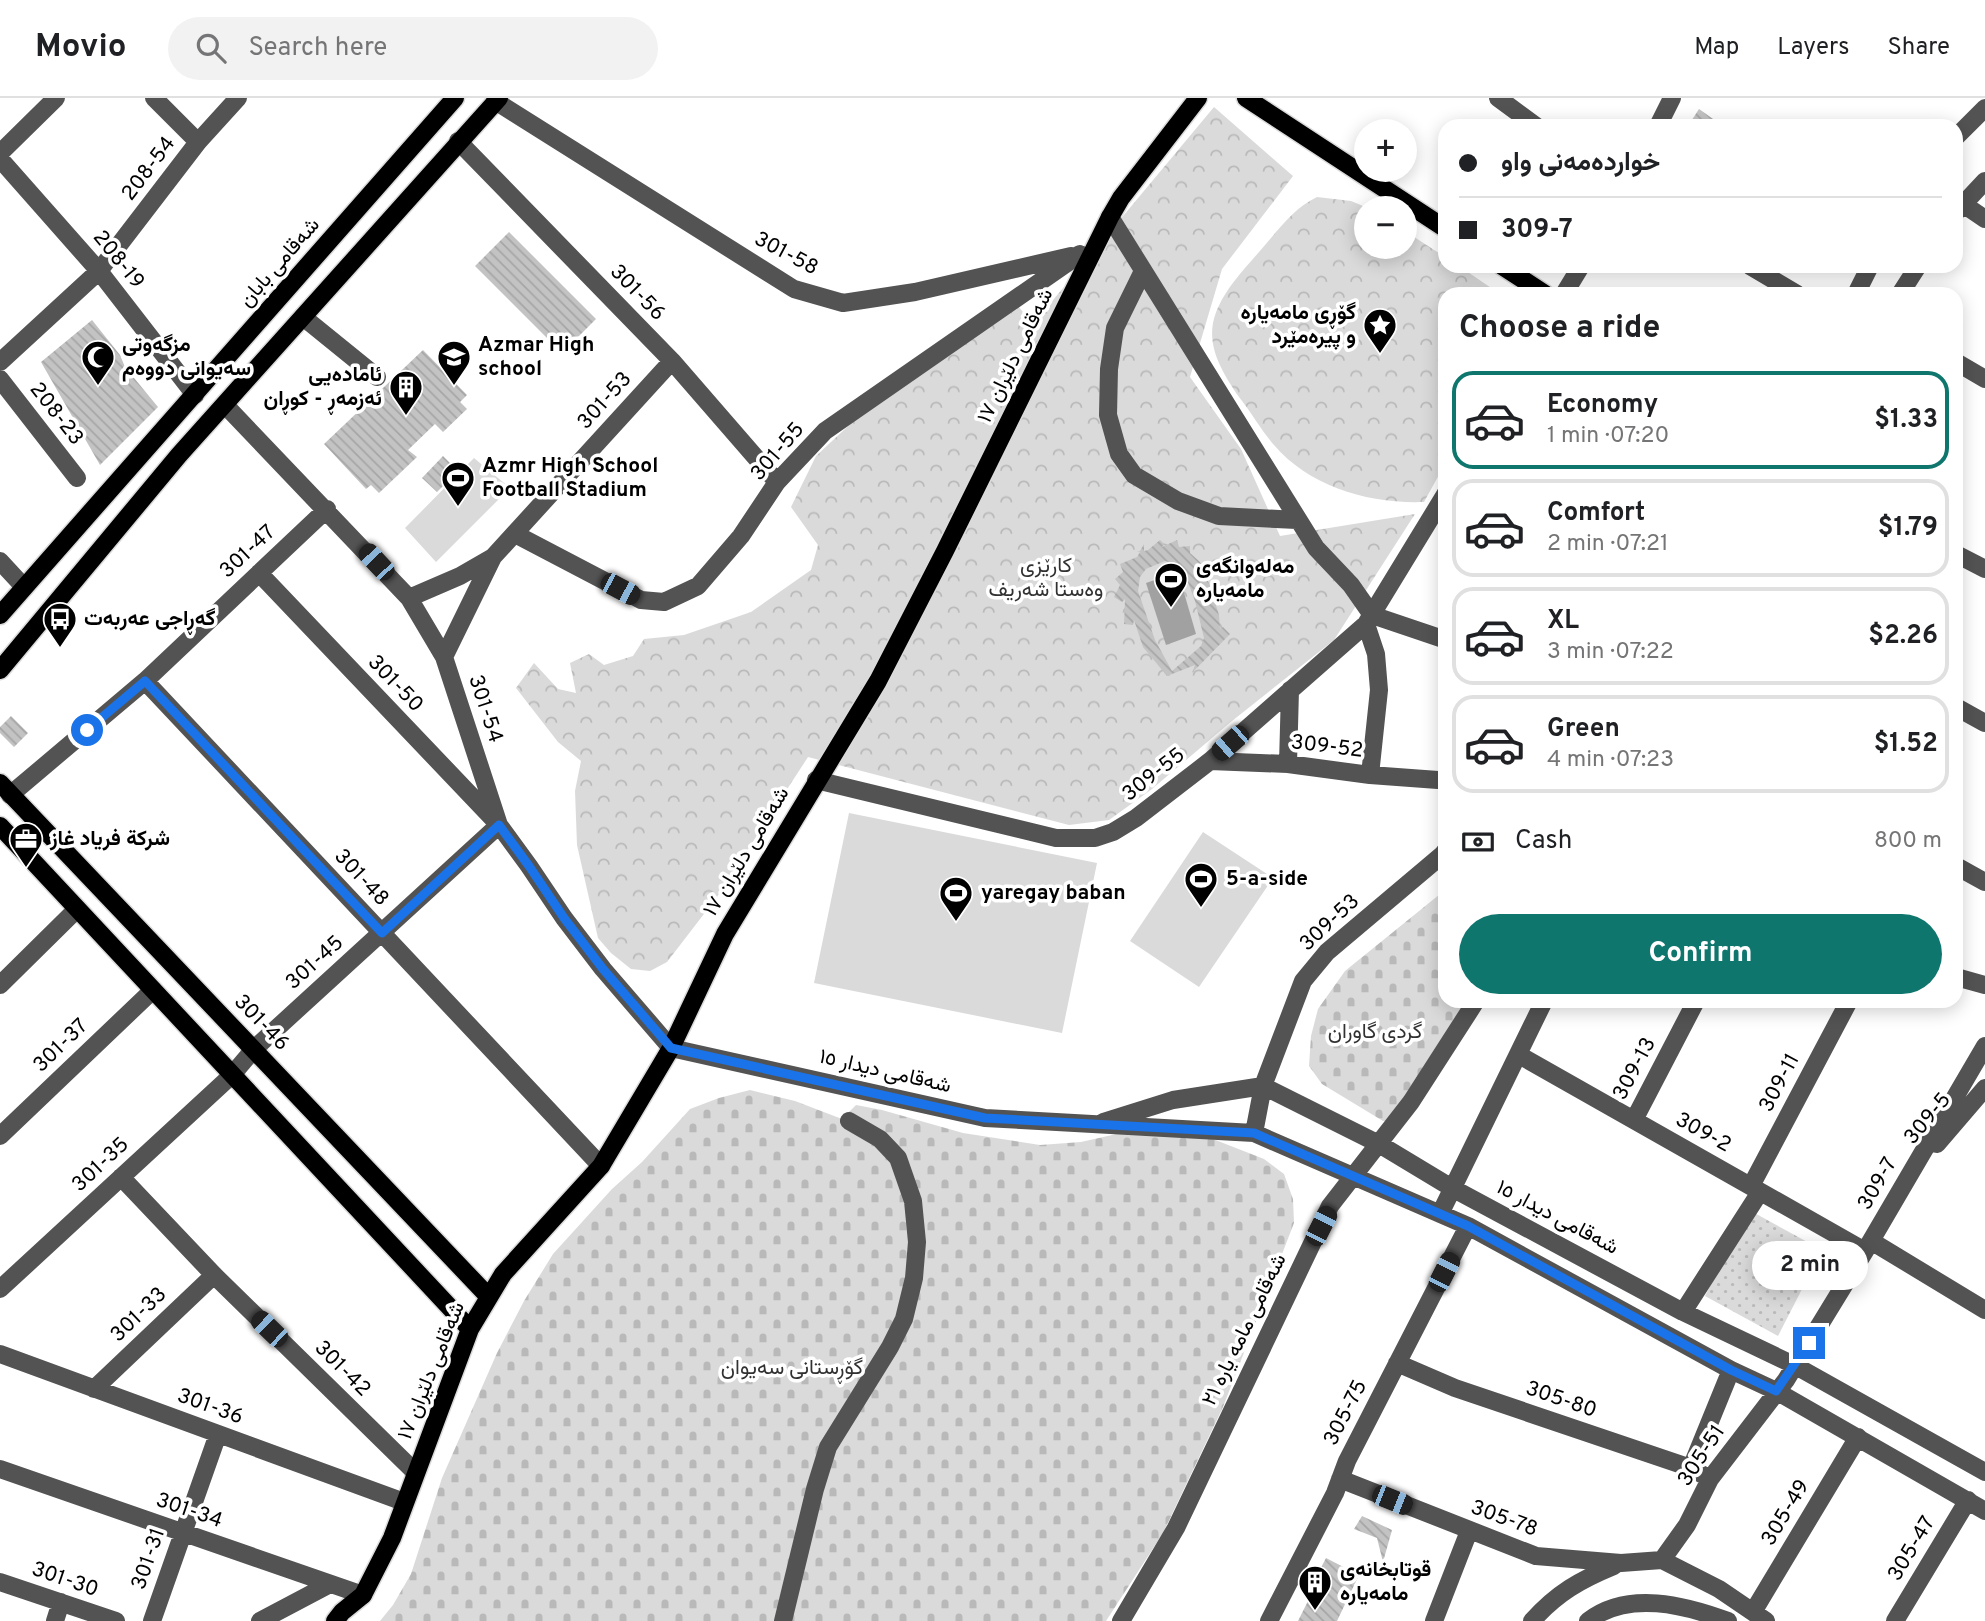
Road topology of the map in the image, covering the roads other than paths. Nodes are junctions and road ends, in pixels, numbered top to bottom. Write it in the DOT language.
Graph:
graph roads {
  1 [pos="56,98"];
  2 [pos="154,98"];
  3 [pos="238,98"];
  4 [pos="455,98"];
  5 [pos="1198,98"];
  6 [pos="1246,98"];
  7 [pos="1498,98"];
  8 [pos="1672,98"];
  9 [pos="497,100"];
  10 [pos="1985,108"];
  11 [pos="1526,119"];
  12 [pos="1662,119"];
  13 [pos="1963,130"];
  14 [pos="458,141"];
  15 [pos="198,142"];
  16 [pos="0,153"];
  17 [pos="0,159"];
  18 [pos="1985,181"];
  19 [pos="1963,205"];
  20 [pos="1963,209"];
  21 [pos="1110,217"];
  22 [pos="1985,219"];
  23 [pos="1438,224"];
  24 [pos="1086,253"];
  25 [pos="99,271"];
  26 [pos="1143,271"];
  27 [pos="1513,273"];
  28 [pos="1762,273"];
  29 [pos="1534,287"];
  30 [pos="1785,287"];
  31 [pos="303,317"];
  32 [pos="671,361"];
  33 [pos="0,362"];
  34 [pos="1963,366"];
  35 [pos="377,377"];
  36 [pos="0,379"];
  37 [pos="1985,379"];
  38 [pos="195,395"];
  39 [pos="225,405"];
  40 [pos="77,478"];
  41 [pos="777,482"];
  42 [pos="1438,506"];
  43 [pos="327,509"];
  44 [pos="1297,520"];
  45 [pos="515,534"];
  46 [pos="493,557"];
  47 [pos="1963,558"];
  48 [pos="0,561"];
  49 [pos="1985,569"];
  50 [pos="259,573"];
  51 [pos="24,587"];
  52 [pos="409,598"];
  53 [pos="0,615"];
  54 [pos="1369,620"];
  55 [pos="1438,638"];
  56 [pos="444,657"];
  57 [pos="0,670"];
  58 [pos="145,681"];
  59 [pos="1290,690"];
  60 [pos="1963,711"];
  61 [pos="1985,723"];
  62 [pos="1210,761"];
  63 [pos="1288,764"];
  64 [pos="1370,775"];
  65 [pos="816,780"];
  66 [pos="1438,780"];
  67 [pos="5,789"];
  68 [pos="499,825"];
  69 [pos="0,826"];
  70 [pos="1438,859"];
  71 [pos="1963,870"];
  72 [pos="1985,882"];
  73 [pos="77,909"];
  74 [pos="382,933"];
  75 [pos="1963,980"];
  76 [pos="0,985"];
  77 [pos="1985,985"];
  78 [pos="153,990"];
  79 [pos="1471,1008"];
  80 [pos="1541,1008"];
  81 [pos="1692,1008"];
  82 [pos="1846,1008"];
  83 [pos="1985,1046"];
  84 [pos="671,1048"];
  85 [pos="254,1049"];
  86 [pos="1518,1055"];
  87 [pos="232,1075"];
  88 [pos="1263,1086"];
  89 [pos="1985,1088"];
  90 [pos="1634,1120"];
  91 [pos="849,1121"];
  92 [pos="1092,1125"];
  93 [pos="1254,1133"];
  94 [pos="0,1136"];
  95 [pos="1379,1144"];
  96 [pos="601,1166"];
  97 [pos="121,1177"];
  98 [pos="1353,1178"];
  99 [pos="1907,1180"];
  100 [pos="1452,1188"];
  101 [pos="1755,1189"];
  102 [pos="1440,1214"];
  103 [pos="1468,1226"];
  104 [pos="1868,1246"];
  105 [pos="214,1275"];
  106 [pos="0,1289"];
  107 [pos="488,1296"];
  108 [pos="1983,1305"];
  109 [pos="1683,1312"];
  110 [pos="470,1329"];
  111 [pos="0,1354"];
  112 [pos="1397,1363"];
  113 [pos="1731,1370"];
  114 [pos="1785,1378"];
  115 [pos="94,1389"];
  116 [pos="219,1434"];
  117 [pos="1858,1437"];
  118 [pos="0,1468"];
  119 [pos="1691,1468"];
  120 [pos="415,1472"];
  121 [pos="1985,1472"];
  122 [pos="1340,1479"];
  123 [pos="1710,1479"];
  124 [pos="1968,1500"];
  125 [pos="404,1502"];
  126 [pos="1985,1511"];
  127 [pos="1469,1531"];
  128 [pos="182,1533"];
  129 [pos="1661,1560"];
  130 [pos="1621,1563"];
  131 [pos="0,1582"];
  132 [pos="330,1584"];
  133 [pos="363,1595"];
  134 [pos="61,1602"];
  135 [pos="1759,1617"];
  136 [pos="55,1621"];
  137 [pos="116,1621"];
  138 [pos="152,1621"];
  139 [pos="260,1621"];
  140 [pos="335,1621"];
  141 [pos="783,1621"];
  142 [pos="1121,1621"];
  143 [pos="1269,1621"];
  144 [pos="1434,1621"];
  145 [pos="1532,1621"];
  146 [pos="1588,1621"];
  147 [pos="1728,1621"];
  148 [pos="1895,1621"];
  1 -- 16 [label="street"];
  2 -- 15 [label="street"];
  3 -- 15 [label="street, 208-54"];
  4 -- 38 [label="main road, شەقامی بابان"];
  5 -- 21 [label="main road, شەقامی دلێران ١٧"];
  6 -- 23 [label="main road"];
  7 -- 11 [label="street"];
  8 -- 12 [label="street"];
  9 -- 14 [label="main road"];
  9 -- 24 [label="street, 301-58"];
  10 -- 13 [label="street"];
  14 -- 31 [label="main road"];
  14 -- 32 [label="street, 301-56"];
  15 -- 25 [label="street, 208-54"];
  17 -- 25 [label="street, 208-19"];
  18 -- 19 [label="street"];
  20 -- 22 [label="street"];
  21 -- 24 [label="main road, شەقامی دلێران ١٧"];
  21 -- 26 [label="street"];
  24 -- 41 [label="street, 301-55"];
  24 -- 65 [label="main road, شەقامی دلێران ١٧"];
  25 -- 33 [label="street, 208-54"];
  25 -- 38 [label="street, 208-19"];
  26 -- 44 [label="street"];
  26 -- 44 [label="street"];
  27 -- 29 [label="main road"];
  28 -- 30 [label="street"];
  31 -- 35 [label="street"];
  31 -- 39 [label="main road"];
  32 -- 41 [label="street, 301-56"];
  32 -- 45 [label="street, 301-53"];
  34 -- 37 [label="street"];
  36 -- 40 [label="street, 208-23"];
  38 -- 51 [label="main road, شەقامی بابان"];
  39 -- 43 [label="street, 301-54"];
  39 -- 57 [label="main road"];
  41 -- 45 [label="street, 301-55"];
  42 -- 54 [label="street, 309-55"];
  43 -- 50 [label="street, 301-47"];
  43 -- 52 [label="street, 301-54"];
  44 -- 54 [label="street"];
  45 -- 46 [label="street, 301-53"];
  46 -- 52 [label="street, 301-53"];
  46 -- 56 [label="street"];
  47 -- 49 [label="street"];
  48 -- 51 [label="street"];
  50 -- 58 [label="street, 301-47"];
  50 -- 68 [label="street, 301-50"];
  51 -- 53 [label="main road, شەقامی بابان"];
  52 -- 56 [label="street, 301-54"];
  54 -- 55 [label="street"];
  54 -- 59 [label="street, 309-55"];
  54 -- 64 [label="street"];
  56 -- 68 [label="street, 301-54"];
  58 -- 67 [label="street, 301-47"];
  58 -- 74 [label="street, 301-48"];
  59 -- 62 [label="street, 309-55"];
  59 -- 63 [label="street"];
  60 -- 61 [label="street"];
  62 -- 63 [label="street, 309-52"];
  62 -- 65 [label="street, 309-55"];
  63 -- 64 [label="street, 309-52"];
  64 -- 66 [label="street, 309-52"];
  65 -- 84 [label="main road, شەقامی دلێران ١٧"];
  67 -- 85 [label="main road, 301-46"];
  68 -- 74 [label="street, 301-45"];
  68 -- 84 [label="street, 301-54"];
  69 -- 73 [label="main road"];
  70 -- 88 [label="street, 309-53"];
  71 -- 72 [label="street"];
  73 -- 76 [label="street"];
  73 -- 78 [label="main road"];
  74 -- 85 [label="street, 301-45"];
  74 -- 96 [label="street, 301-48"];
  75 -- 77 [label="street"];
  78 -- 87 [label="main road"];
  78 -- 94 [label="street, 301-37"];
  79 -- 95 [label="street, شەقامی مامە یارە ٢١"];
  80 -- 86 [label="street"];
  81 -- 90 [label="street, 309-13"];
  82 -- 101 [label="street, 309-11"];
  83 -- 99 [label="street, 309-7"];
  84 -- 92 [label="street, شەقامی دیدار ١٥"];
  84 -- 96 [label="main road, شەقامی دلێران ١٧"];
  85 -- 87 [label="street, 301-45"];
  85 -- 107 [label="main road, 301-46"];
  86 -- 90 [label="street, 309-2"];
  86 -- 100 [label="street"];
  87 -- 97 [label="street, 301-35"];
  87 -- 110 [label="main road"];
  88 -- 92 [label="street, شەقامی دیدار ١٥"];
  88 -- 93 [label="street, 309-53"];
  88 -- 95 [label="street, شەقامی دیدار ١٥"];
  89 -- 99 [label="street, 309-5"];
  90 -- 101 [label="street, 309-2"];
  91 -- 141 [label="street"];
  92 -- 93 [label="street, شەقامی دیدار ١٥"];
  93 -- 98 [label="street, شەقامی دیدار ١٥"];
  95 -- 98 [label="street, شەقامی مامە یارە ٢١"];
  95 -- 100 [label="street, شەقامی دیدار ١٥"];
  96 -- 107 [label="main road, شەقامی دلێران ١٧"];
  97 -- 105 [label="street, 301-42"];
  97 -- 106 [label="street, 301-35"];
  98 -- 102 [label="street, شەقامی دیدار ١٥"];
  98 -- 142 [label="street, شەقامی مامە یارە ٢١"];
  99 -- 104 [label="street, 309-7"];
  100 -- 102 [label="street"];
  100 -- 109 [label="street, شەقامی دیدار ١٥"];
  101 -- 104 [label="street, 309-2"];
  101 -- 109 [label="street, 309-11"];
  102 -- 103 [label="street, شەقامی دیدار ١٥"];
  103 -- 112 [label="street, 305-75"];
  103 -- 113 [label="street, شەقامی دیدار ١٥"];
  104 -- 108 [label="street, 309-2"];
  104 -- 114 [label="street, 309-7"];
  105 -- 115 [label="street, 301-33"];
  105 -- 120 [label="street, 301-42"];
  107 -- 110 [label="main road, شەقامی دلێران ١٧"];
  109 -- 114 [label="street, شەقامی دیدار ١٥"];
  110 -- 120 [label="main road, شەقامی دلێران ١٧"];
  111 -- 115 [label="street, 301-36"];
  112 -- 119 [label="street, 305-80"];
  112 -- 122 [label="street, 305-75"];
  113 -- 114 [label="street, شەقامی دیدار ١٥"];
  113 -- 119 [label="street"];
  114 -- 117 [label="street, شەقامی دیدار ١٥"];
  114 -- 121 [label="street, شەقامی دیدار ١٥"];
  114 -- 123 [label="street, 305-51"];
  115 -- 116 [label="street, 301-36"];
  116 -- 125 [label="street, 301-36"];
  116 -- 128 [label="street, 301-31"];
  117 -- 124 [label="street, شەقامی دیدار ١٥"];
  117 -- 135 [label="street, 305-49"];
  118 -- 128 [label="street, 301-34"];
  119 -- 123 [label="street, 305-80"];
  120 -- 125 [label="main road, شەقامی دلێران ١٧"];
  122 -- 127 [label="street, 305-78"];
  122 -- 143 [label="street, 305-75"];
  123 -- 129 [label="street, 305-51"];
  124 -- 126 [label="street, شەقامی دیدار ١٥"];
  124 -- 148 [label="street, 305-47"];
  125 -- 133 [label="main road, شەقامی دلێران ١٧"];
  127 -- 130 [label="street, 305-78"];
  127 -- 144 [label="street"];
  128 -- 132 [label="street, 301-34"];
  128 -- 138 [label="street, 301-31"];
  129 -- 130 [label="street, 305-78"];
  129 -- 135 [label="street"];
  130 -- 145 [label="street"];
  131 -- 134 [label="street, 301-30"];
  132 -- 133 [label="street, 301-34"];
  132 -- 139 [label="street"];
  133 -- 140 [label="main road, شەقامی دلێران ١٧"];
  134 -- 136 [label="street"];
  134 -- 137 [label="street, 301-30"];
  146 -- 147 [label="street"];
}
